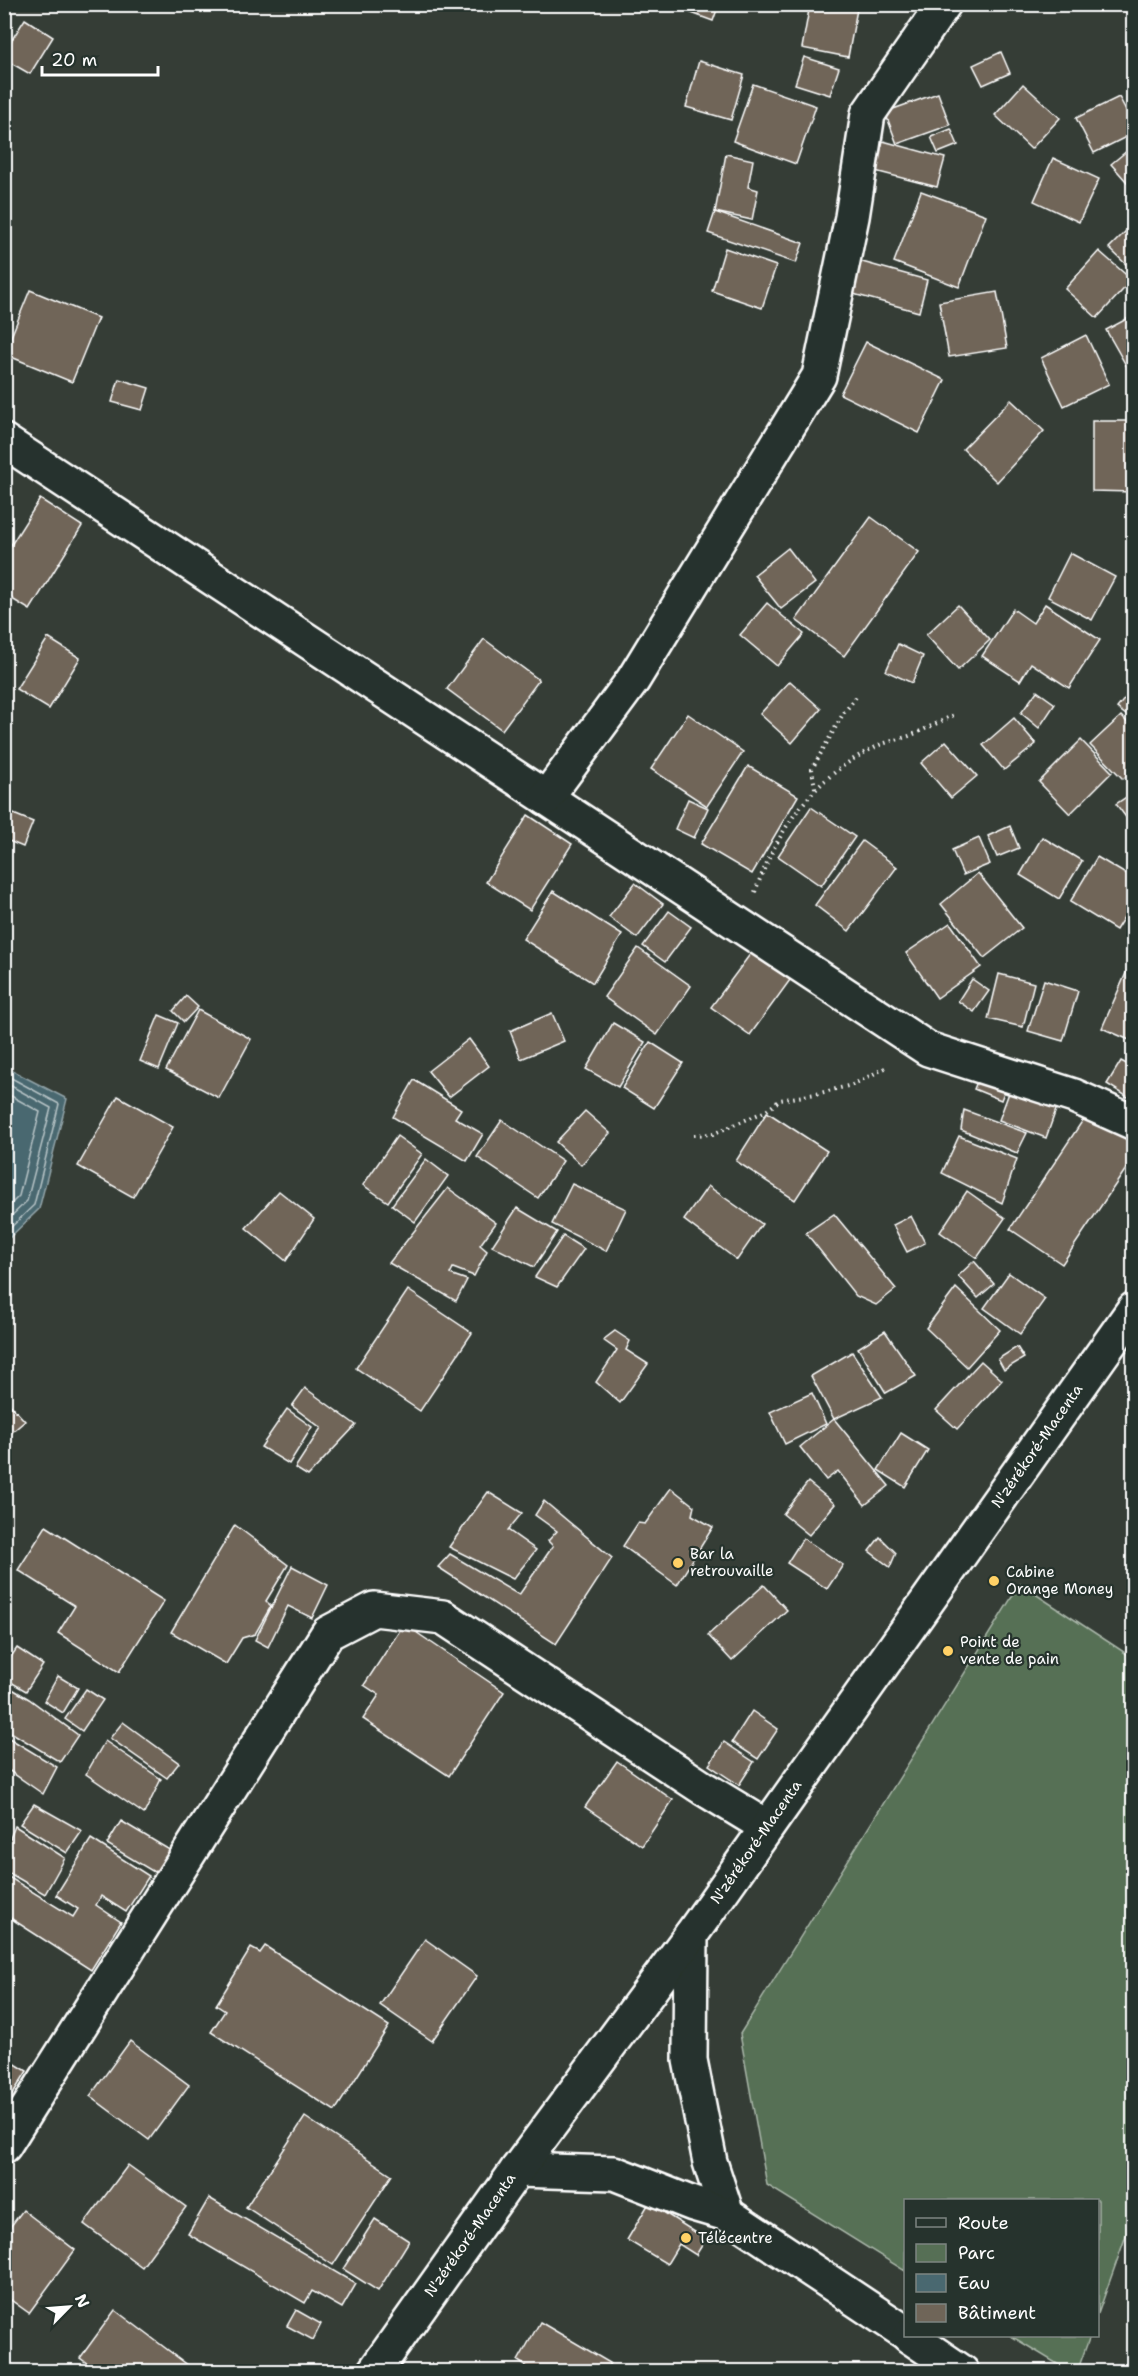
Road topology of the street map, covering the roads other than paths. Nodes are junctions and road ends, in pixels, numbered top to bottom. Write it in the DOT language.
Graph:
graph roads {
  1 [pos="944,4"];
  2 [pos="4,441"];
  3 [pos="546,798"];
  4 [pos="1134,1123"];
  5 [pos="1134,1309"];
  6 [pos="767,1827"];
  7 [pos="691,1935"];
  8 [pos="4,2146"];
  9 [pos="517,2170"];
  10 [pos="727,2214"];
  11 [pos="904,2332"];
  12 [pos="911,2337"];
  13 [pos="374,2372"];
  14 [pos="963,2372"];
  1 -- 3 [label="main road"];
  2 -- 3 [label="main road"];
  3 -- 4 [label="main road"];
  5 -- 6 [label="main road, N'zérékoré-Macenta"];
  6 -- 7 [label="main road, N'zérékoré-Macenta"];
  6 -- 8 [label="main road"];
  7 -- 9 [label="main road, N'zérékoré-Macenta"];
  7 -- 10 [label="main road"];
  9 -- 10 [label="main road"];
  9 -- 13 [label="main road, N'zérékoré-Macenta"];
  10 -- 11 [label="main road"];
  12 -- 14 [label="main road"];
}
